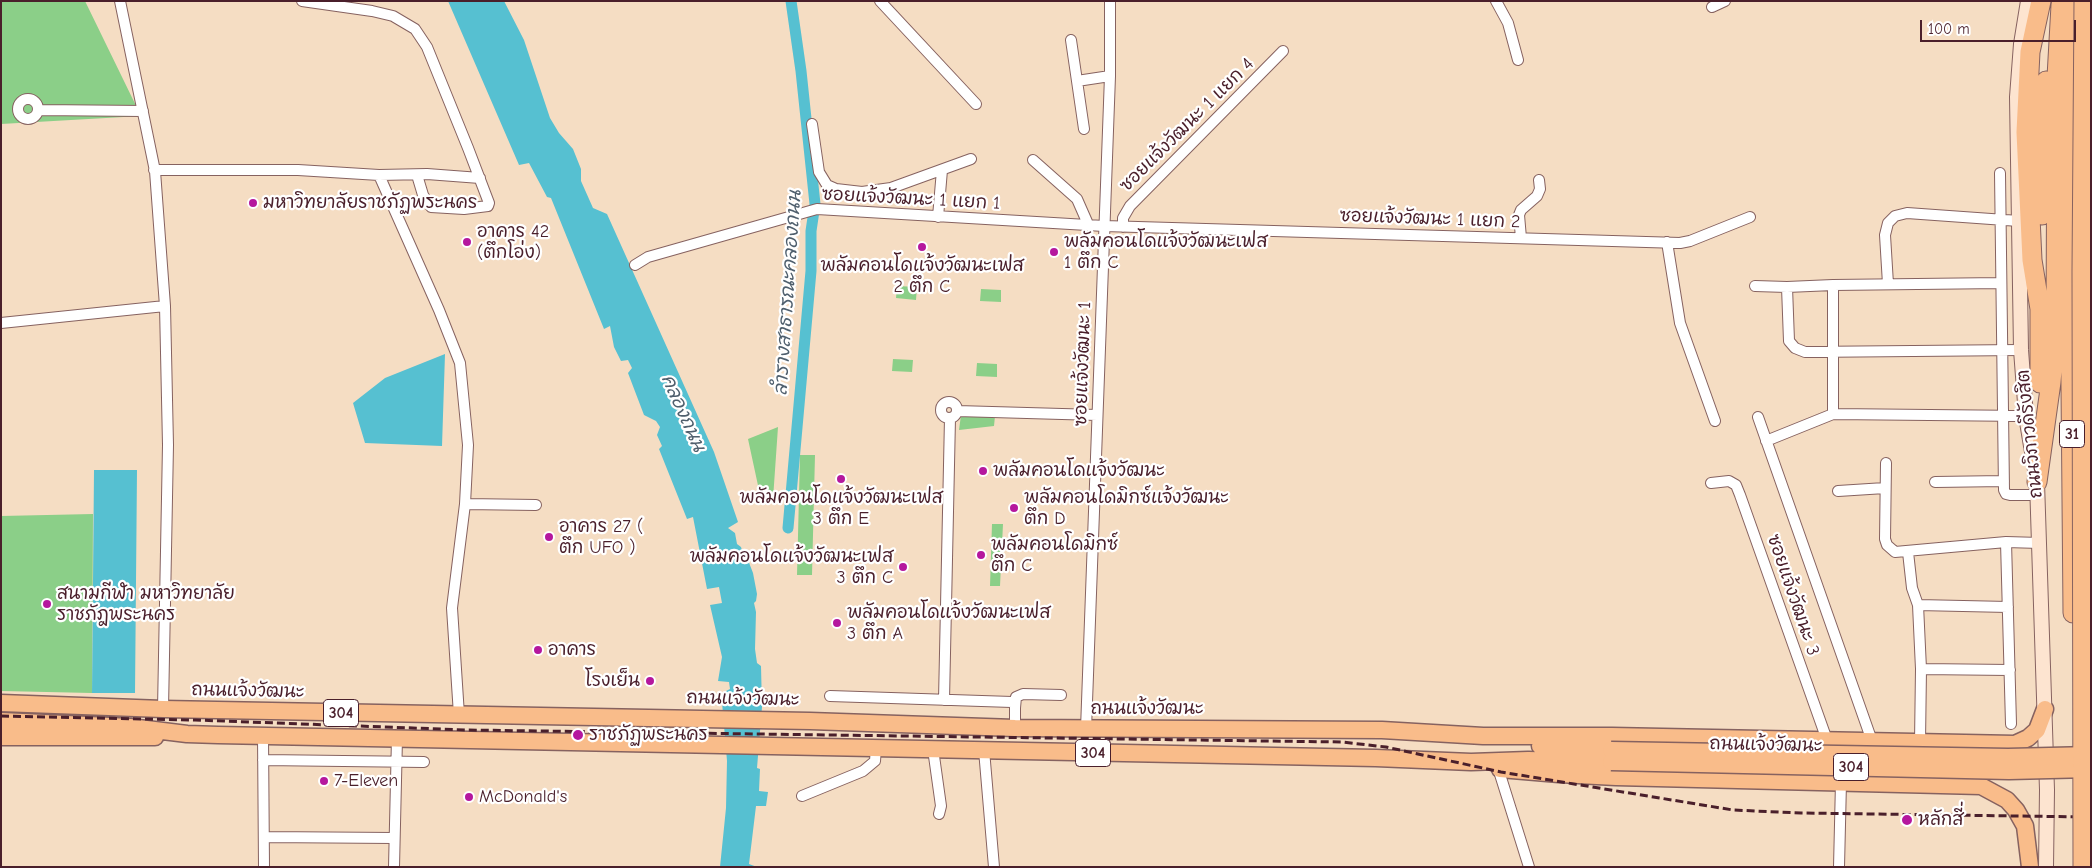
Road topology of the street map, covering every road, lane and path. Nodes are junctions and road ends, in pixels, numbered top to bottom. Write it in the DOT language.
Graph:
graph roads {
  1 [pos="120,1"];
  2 [pos="302,1"];
  3 [pos="880,1"];
  4 [pos="1110,1"];
  5 [pos="1496,1"];
  6 [pos="1725,1"];
  7 [pos="2028,1"];
  8 [pos="2041,1"];
  9 [pos="2052,1"];
  10 [pos="2061,1"];
  11 [pos="2072,1"];
  12 [pos="2084,1"];
  13 [pos="1712,7"];
  14 [pos="1071,40"];
  15 [pos="1283,51"];
  16 [pos="1518,60"];
  17 [pos="1110,76"];
  18 [pos="1077,81"];
  19 [pos="976,104"];
  20 [pos="39,110"];
  21 [pos="143,111"];
  22 [pos="812,124"];
  23 [pos="1084,129"];
  24 [pos="972,159"];
  25 [pos="1033,160"];
  26 [pos="154,170"];
  27 [pos="942,170"];
  28 [pos="2000,173"];
  29 [pos="417,174"];
  30 [pos="379,175"];
  31 [pos="480,178"];
  32 [pos="1539,180"];
  33 [pos="938,217"];
  34 [pos="1750,217"];
  35 [pos="2000,220"];
  36 [pos="2018,221"];
  37 [pos="1088,224"];
  38 [pos="1104,226"];
  39 [pos="1123,227"];
  40 [pos="1521,238"];
  41 [pos="1667,242"];
  42 [pos="635,265"];
  43 [pos="2001,283"];
  44 [pos="1832,284"];
  45 [pos="1888,284"];
  46 [pos="1755,286"];
  47 [pos="1787,288"];
  48 [pos="165,306"];
  49 [pos="2040,309"];
  50 [pos="1,323"];
  51 [pos="2002,350"];
  52 [pos="2021,350"];
  53 [pos="1832,351"];
  54 [pos="1833,414"];
  55 [pos="1097,415"];
  56 [pos="2003,416"];
  57 [pos="2026,416"];
  58 [pos="1758,417"];
  59 [pos="1716,421"];
  60 [pos="2043,436"];
  61 [pos="1766,441"];
  62 [pos="1886,464"];
  63 [pos="2004,481"];
  64 [pos="1934,482"];
  65 [pos="1711,483"];
  66 [pos="1885,488"];
  67 [pos="2037,488"];
  68 [pos="1838,491"];
  69 [pos="465,504"];
  70 [pos="536,505"];
  71 [pos="2006,542"];
  72 [pos="2040,543"];
  73 [pos="1908,552"];
  74 [pos="1918,605"];
  75 [pos="2008,607"];
  76 [pos="1921,668"];
  77 [pos="2010,670"];
  78 [pos="1061,694"];
  79 [pos="830,696"];
  80 [pos="944,700"];
  81 [pos="1,702"];
  82 [pos="1015,708"];
  83 [pos="163,709"];
  84 [pos="2045,709"];
  85 [pos="459,715"];
  86 [pos="1,721"];
  87 [pos="2011,724"];
  88 [pos="1015,728"];
  89 [pos="1086,729"];
  90 [pos="187,734"];
  91 [pos="263,736"];
  92 [pos="1484,736"];
  93 [pos="1,737"];
  94 [pos="397,738"];
  95 [pos="1826,740"];
  96 [pos="1872,741"];
  97 [pos="1920,742"];
  98 [pos="1990,744"];
  99 [pos="876,748"];
  100 [pos="933,749"];
  101 [pos="984,750"];
  102 [pos="2091,755"];
  103 [pos="1611,756"];
  104 [pos="263,760"];
  105 [pos="396,762"];
  106 [pos="424,762"];
  107 [pos="1471,762"];
  108 [pos="1498,768"];
  109 [pos="2091,769"];
  110 [pos="1841,782"];
  111 [pos="1981,786"];
  112 [pos="802,796"];
  113 [pos="939,814"];
  114 [pos="264,837"];
  115 [pos="394,838"];
  116 [pos="264,867"];
  117 [pos="394,867"];
  118 [pos="994,867"];
  119 [pos="1530,867"];
  120 [pos="1839,867"];
  121 [pos="2030,867"];
  122 [pos="2046,867"];
  123 [pos="2076,867"];
  124 [pos="2083,867"];
  1 -- 21 [label="street"];
  2 -- 31 [label="street"];
  3 -- 19 [label="street"];
  4 -- 17 [label="street, ซอยแจ้งวัฒนะ 1"];
  5 -- 16 [label="street"];
  6 -- 13 [label="street"];
  7 -- 36 [label="main road, ถนนวิภาวดีรังสิต"];
  8 -- 49 [label="highway"];
  9 -- 49 [label="highway"];
  10 -- 60 [label="highway"];
  11 -- 123 [label="highway, ถนนวิภาวดีรังสิต / 31"];
  12 -- 124 [label="highway, 31, bridge"];
  14 -- 18 [label="street"];
  15 -- 39 [label="street, ซอยแจ้งวัฒนะ 1 แยก 4"];
  17 -- 18 [label="street"];
  17 -- 38 [label="street, ซอยแจ้งวัฒนะ 1"];
  18 -- 23 [label="street"];
  20 -- 21 [label="street"];
  21 -- 26 [label="street"];
  22 -- 27 [label="street"];
  24 -- 27 [label="street"];
  25 -- 37 [label="street"];
  26 -- 30 [label="street"];
  26 -- 48 [label="street"];
  27 -- 33 [label="street"];
  28 -- 35 [label="street"];
  29 -- 30 [label="street"];
  29 -- 31 [label="street"];
  29 -- 31 [label="street"];
  30 -- 69 [label="street"];
  32 -- 40 [label="street"];
  33 -- 37 [label="street, ซอยแจ้งวัฒนะ 1 แยก 1"];
  33 -- 42 [label="street, ซอยแจ้งวัฒนะ 1 แยก 1"];
  34 -- 41 [label="street, ซอยแจ้งวัฒนะ 1 แยก 2"];
  35 -- 36 [label="street"];
  35 -- 43 [label="street"];
  35 -- 45 [label="street"];
  36 -- 52 [label="main road, ถนนวิภาวดีรังสิต"];
  37 -- 38 [label="street, ซอยแจ้งวัฒนะ 1 แยก 1"];
  38 -- 39 [label="street, ซอยแจ้งวัฒนะ 1 แยก 2"];
  38 -- 55 [label="street, ซอยแจ้งวัฒนะ 1"];
  39 -- 40 [label="street, ซอยแจ้งวัฒนะ 1 แยก 2"];
  40 -- 41 [label="street, ซอยแจ้งวัฒนะ 1 แยก 2"];
  41 -- 59 [label="street"];
  43 -- 45 [label="street"];
  43 -- 51 [label="street"];
  44 -- 45 [label="street"];
  44 -- 47 [label="street"];
  44 -- 53 [label="street"];
  46 -- 47 [label="street"];
  47 -- 53 [label="street"];
  48 -- 50 [label="street"];
  48 -- 83 [label="street"];
  49 -- 60 [label="highway"];
  51 -- 52 [label="street"];
  51 -- 53 [label="street"];
  51 -- 56 [label="street"];
  52 -- 57 [label="main road, ถนนวิภาวดีรังสิต"];
  53 -- 54 [label="street"];
  54 -- 56 [label="street"];
  54 -- 61 [label="street"];
  55 -- 80 [label="street"];
  55 -- 89 [label="street, ซอยแจ้งวัฒนะ 1"];
  56 -- 57 [label="street"];
  56 -- 63 [label="street"];
  57 -- 67 [label="main road, ถนนวิภาวดีรังสิต"];
  58 -- 61 [label="street"];
  60 -- 67 [label="highway"];
  61 -- 96 [label="street"];
  62 -- 66 [label="street"];
  63 -- 64 [label="street"];
  63 -- 67 [label="street"];
  65 -- 95 [label="street, ซอยแจ้งวัฒนะ 3"];
  66 -- 68 [label="street"];
  66 -- 73 [label="street"];
  67 -- 72 [label="main road, ถนนวิภาวดีรังสิต"];
  69 -- 70 [label="street"];
  69 -- 85 [label="street"];
  71 -- 72 [label="street"];
  71 -- 73 [label="street"];
  71 -- 75 [label="street"];
  72 -- 84 [label="main road, ถนนวิภาวดีรังสิต"];
  73 -- 74 [label="street"];
  74 -- 75 [label="street"];
  74 -- 76 [label="street"];
  75 -- 77 [label="street"];
  76 -- 77 [label="street"];
  76 -- 97 [label="street"];
  77 -- 87 [label="street"];
  78 -- 82 [label="street"];
  79 -- 80 [label="street"];
  80 -- 82 [label="street"];
  81 -- 83 [label="main road, ถนนแจ้งวัฒนะ / 304"];
  82 -- 88 [label="street"];
  83 -- 85 [label="main road, ถนนแจ้งวัฒนะ / 304"];
  84 -- 98 [label="main road, ถนนแจ้งวัฒนะ"];
  84 -- 122 [label="main road, ถนนวิภาวดีรังสิต"];
  85 -- 88 [label="main road, ถนนแจ้งวัฒนะ / 304"];
  86 -- 90 [label="main road, ถนนแจ้งวัฒนะ / 304"];
  88 -- 89 [label="main road, ถนนแจ้งวัฒนะ / 304"];
  89 -- 92 [label="main road, ถนนแจ้งวัฒนะ / 304"];
  90 -- 91 [label="main road, ถนนแจ้งวัฒนะ / 304"];
  90 -- 93 [label="main road, ถนนแจ้งวัฒนะ / 304"];
  91 -- 94 [label="main road, ถนนแจ้งวัฒนะ / 304"];
  91 -- 104 [label="street"];
  92 -- 95 [label="main road, ถนนแจ้งวัฒนะ"];
  92 -- 103 [label="main road, ถนนแจ้งวัฒนะ / 304"];
  94 -- 99 [label="main road, ถนนแจ้งวัฒนะ / 304"];
  94 -- 105 [label="street"];
  95 -- 96 [label="main road, ถนนแจ้งวัฒนะ"];
  96 -- 97 [label="main road, ถนนแจ้งวัฒนะ"];
  97 -- 98 [label="main road, ถนนแจ้งวัฒนะ"];
  98 -- 111 [label="main road"];
  99 -- 100 [label="main road, ถนนแจ้งวัฒนะ / 304"];
  99 -- 112 [label="street"];
  100 -- 101 [label="main road, ถนนแจ้งวัฒนะ / 304"];
  100 -- 113 [label="street"];
  101 -- 107 [label="main road, ถนนแจ้งวัฒนะ / 304"];
  101 -- 118 [label="street"];
  102 -- 103 [label="main road, ถนนแจ้งวัฒนะ / 304, bridge"];
  103 -- 107 [label="main road, ถนนแจ้งวัฒนะ / 304"];
  103 -- 109 [label="main road, ถนนแจ้งวัฒนะ / 304, bridge"];
  104 -- 105 [label="street"];
  104 -- 114 [label="street"];
  105 -- 106 [label="street"];
  105 -- 115 [label="street"];
  107 -- 108 [label="main road, ถนนแจ้งวัฒนะ"];
  108 -- 110 [label="main road, ถนนแจ้งวัฒนะ"];
  108 -- 119 [label="street"];
  110 -- 111 [label="main road, ถนนแจ้งวัฒนะ"];
  110 -- 120 [label="street"];
  111 -- 121 [label="main road, ถนนแจ้งวัฒนะ"];
  114 -- 115 [label="street"];
  114 -- 116 [label="street"];
  115 -- 117 [label="street"];
}
